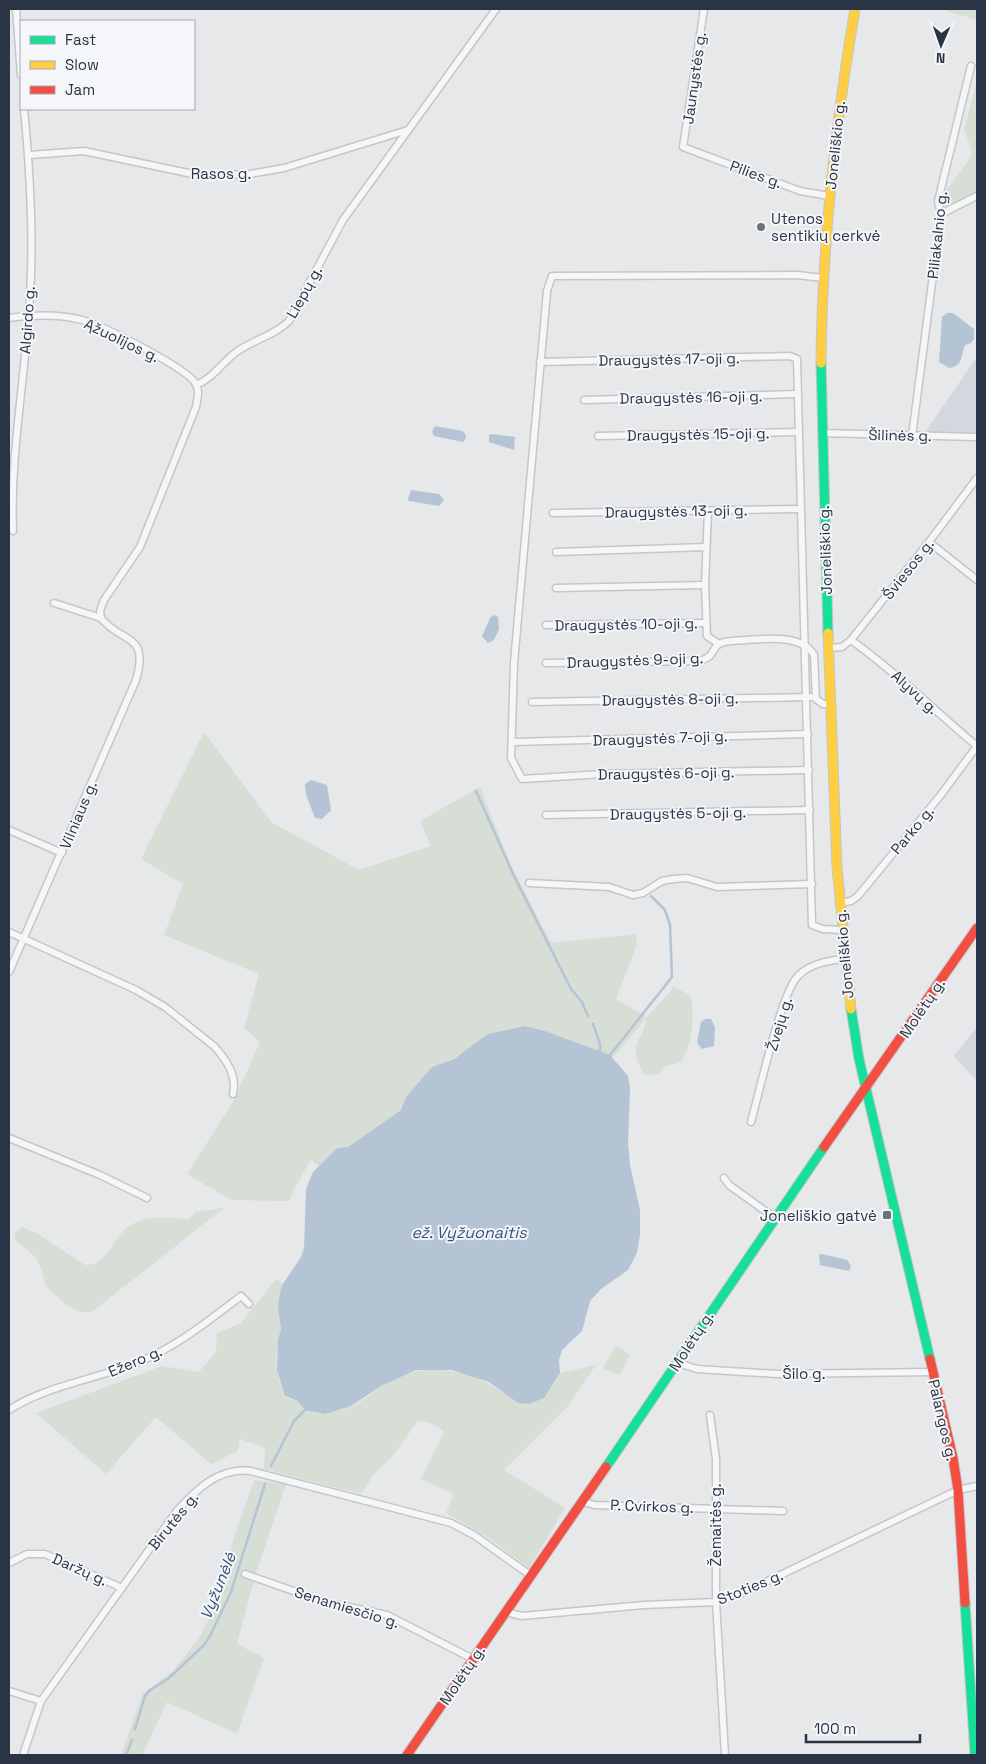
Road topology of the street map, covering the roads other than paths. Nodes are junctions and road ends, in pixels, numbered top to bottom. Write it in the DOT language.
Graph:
graph roads {
  1 [pos="16,9"];
  2 [pos="496,9"];
  3 [pos="704,9"];
  4 [pos="855,9"];
  5 [pos="20,62"];
  6 [pos="971,66"];
  7 [pos="24,110"];
  8 [pos="409,130"];
  9 [pos="683,147"];
  10 [pos="29,155"];
  11 [pos="829,196"];
  12 [pos="977,196"];
  13 [pos="941,214"];
  14 [pos="823,278"];
  15 [pos="29,315"];
  16 [pos="9,318"];
  17 [pos="540,362"];
  18 [pos="196,385"];
  19 [pos="798,394"];
  20 [pos="584,400"];
  21 [pos="798,432"];
  22 [pos="822,433"];
  23 [pos="598,436"];
  24 [pos="912,436"];
  25 [pos="977,437"];
  26 [pos="977,478"];
  27 [pos="800,509"];
  28 [pos="708,511"];
  29 [pos="553,513"];
  30 [pos="13,531"];
  31 [pos="930,542"];
  32 [pos="706,548"];
  33 [pos="556,552"];
  34 [pos="977,580"];
  35 [pos="705,585"];
  36 [pos="556,588"];
  37 [pos="54,602"];
  38 [pos="101,618"];
  39 [pos="706,623"];
  40 [pos="546,625"];
  41 [pos="851,640"];
  42 [pos="719,644"];
  43 [pos="805,646"];
  44 [pos="829,648"];
  45 [pos="546,663"];
  46 [pos="807,696"];
  47 [pos="816,699"];
  48 [pos="532,702"];
  49 [pos="831,705"];
  50 [pos="808,734"];
  51 [pos="512,742"];
  52 [pos="977,746"];
  53 [pos="809,770"];
  54 [pos="810,810"];
  55 [pos="546,815"];
  56 [pos="9,830"];
  57 [pos="62,853"];
  58 [pos="528,883"];
  59 [pos="812,884"];
  60 [pos="839,903"];
  61 [pos="977,928"];
  62 [pos="841,930"];
  63 [pos="9,932"];
  64 [pos="24,938"];
  65 [pos="843,959"];
  66 [pos="9,972"];
  67 [pos="866,1091"];
  68 [pos="233,1094"];
  69 [pos="750,1122"];
  70 [pos="9,1138"];
  71 [pos="724,1178"];
  72 [pos="147,1198"];
  73 [pos="775,1218"];
  74 [pos="248,1304"];
  75 [pos="678,1363"];
  76 [pos="932,1372"];
  77 [pos="9,1410"];
  78 [pos="710,1415"];
  79 [pos="977,1486"];
  80 [pos="958,1490"];
  81 [pos="582,1501"];
  82 [pos="714,1508"];
  83 [pos="783,1511"];
  84 [pos="9,1563"];
  85 [pos="245,1574"];
  86 [pos="530,1575"];
  87 [pos="122,1588"];
  88 [pos="716,1602"];
  89 [pos="505,1612"];
  90 [pos="473,1659"];
  91 [pos="9,1691"];
  92 [pos="41,1701"];
  93 [pos="23,1755"];
  94 [pos="407,1755"];
  95 [pos="725,1755"];
  96 [pos="975,1755"];
  1 -- 5 [label="street"];
  2 -- 8 [label="street, Liepų g."];
  3 -- 9 [label="street, Jaunystės g."];
  4 -- 11 [label="street, Joneliškio g."];
  6 -- 13 [label="street, Piliakalnio g."];
  7 -- 10 [label="street, Algirdo g."];
  8 -- 10 [label="street, Rasos g."];
  8 -- 18 [label="street, Liepų g."];
  9 -- 11 [label="street, Pilies g."];
  10 -- 15 [label="street, Algirdo g."];
  11 -- 14 [label="street, Joneliškio g."];
  12 -- 13 [label="street"];
  13 -- 24 [label="street, Piliakalnio g."];
  14 -- 17 [label="street"];
  14 -- 22 [label="street, Joneliškio g."];
  15 -- 16 [label="street, Ąžuolijos g."];
  15 -- 18 [label="street, Ąžuolijos g."];
  15 -- 30 [label="street, Algirdo g."];
  17 -- 19 [label="street, Draugystės 17-oji g."];
  17 -- 51 [label="street"];
  18 -- 38 [label="street"];
  19 -- 20 [label="street, Draugystės 16-oji g."];
  19 -- 21 [label="street"];
  21 -- 23 [label="street, Draugystės 15-oji g."];
  21 -- 27 [label="street"];
  22 -- 24 [label="street, Šilinės g."];
  22 -- 44 [label="street, Joneliškio g."];
  24 -- 25 [label="street, Šilinės g."];
  26 -- 31 [label="street, Šviesos g."];
  27 -- 28 [label="street, Draugystės 13-oji g."];
  27 -- 43 [label="street"];
  28 -- 29 [label="street, Draugystės 13-oji g."];
  28 -- 32 [label="street"];
  31 -- 34 [label="street"];
  31 -- 41 [label="street, Šviesos g."];
  32 -- 33 [label="street"];
  32 -- 35 [label="street"];
  35 -- 36 [label="street"];
  35 -- 39 [label="street"];
  37 -- 38 [label="street"];
  38 -- 57 [label="street, Vilniaus g."];
  39 -- 40 [label="street, Draugystės 10-oji g."];
  39 -- 42 [label="street"];
  41 -- 44 [label="street"];
  41 -- 52 [label="street, Alyvų g."];
  42 -- 43 [label="street, Draugystės 9-oji g."];
  42 -- 45 [label="street, Draugystės 9-oji g."];
  43 -- 46 [label="street"];
  43 -- 47 [label="street"];
  44 -- 49 [label="street, Joneliškio g."];
  46 -- 47 [label="street, Draugystės 8-oji g."];
  46 -- 48 [label="street, Draugystės 8-oji g."];
  46 -- 50 [label="street"];
  47 -- 49 [label="street, Draugystės 8-oji g."];
  49 -- 60 [label="street, Joneliškio g."];
  50 -- 51 [label="street, Draugystės 7-oji g."];
  50 -- 53 [label="street"];
  51 -- 53 [label="street, Draugystės 6-oji g."];
  52 -- 60 [label="street, Parko g."];
  53 -- 54 [label="street"];
  54 -- 55 [label="street, Draugystės 5-oji g."];
  54 -- 59 [label="street"];
  56 -- 57 [label="street"];
  57 -- 64 [label="street, Vilniaus g."];
  58 -- 59 [label="street"];
  59 -- 62 [label="street"];
  60 -- 62 [label="street, Joneliškio g."];
  61 -- 67 [label="street, Molėtų g."];
  62 -- 65 [label="street, Joneliškio g."];
  63 -- 64 [label="street"];
  64 -- 66 [label="street, Vilniaus g."];
  64 -- 68 [label="street"];
  65 -- 67 [label="street, Joneliškio g."];
  65 -- 69 [label="street, Žvejų g."];
  67 -- 73 [label="street, Molėtų g."];
  67 -- 76 [label="street, Palangos g."];
  70 -- 72 [label="street"];
  71 -- 73 [label="street"];
  73 -- 75 [label="street, Molėtų g."];
  74 -- 77 [label="street, Ežero g."];
  75 -- 76 [label="street, Šilo g."];
  75 -- 81 [label="street, Molėtų g."];
  76 -- 80 [label="street, Palangos g."];
  78 -- 82 [label="street, Žemaitės g."];
  79 -- 80 [label="street, Stoties g."];
  80 -- 88 [label="street, Stoties g."];
  80 -- 96 [label="street, Palangos g."];
  81 -- 82 [label="street, P. Cvirkos g."];
  81 -- 86 [label="street, Molėtų g."];
  82 -- 83 [label="street, P. Cvirkos g."];
  82 -- 88 [label="street, Žemaitės g."];
  84 -- 87 [label="street, Daržų g."];
  85 -- 90 [label="street, Senamiesčio g."];
  86 -- 87 [label="street, Birutės g."];
  86 -- 89 [label="street, Molėtų g."];
  87 -- 92 [label="street, Birutės g."];
  88 -- 89 [label="street, Stoties g."];
  88 -- 95 [label="street, Žemaitės g."];
  89 -- 90 [label="street, Molėtų g."];
  90 -- 94 [label="street, Molėtų g."];
  91 -- 92 [label="street"];
  92 -- 93 [label="street, Birutės g."];
}
